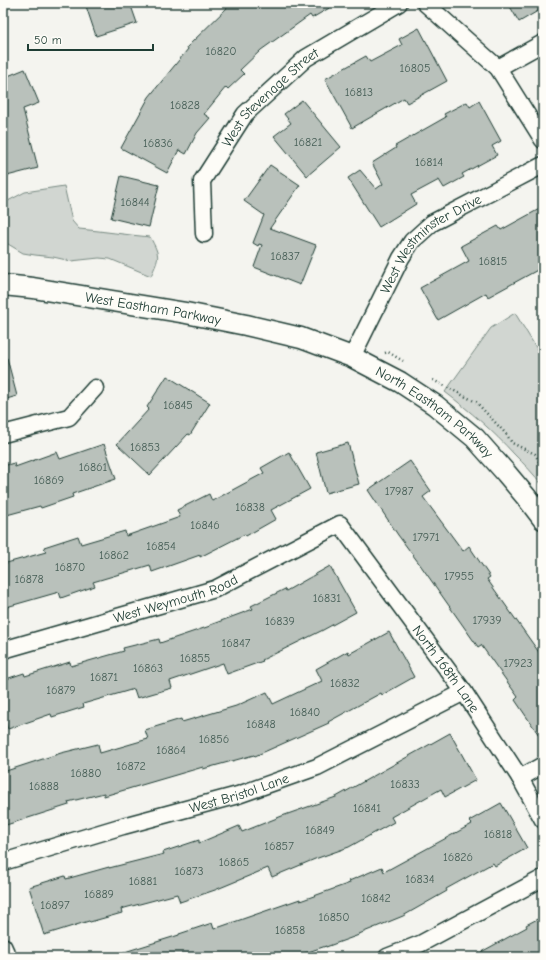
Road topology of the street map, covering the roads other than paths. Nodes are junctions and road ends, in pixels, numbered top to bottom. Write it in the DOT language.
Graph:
graph roads {
  1 [pos="399,3"];
  2 [pos="425,3"];
  3 [pos="543,43"];
  4 [pos="498,68"];
  5 [pos="543,140"];
  6 [pos="543,165"];
  7 [pos="204,234"];
  8 [pos="3,285"];
  9 [pos="302,338"];
  10 [pos="352,357"];
  11 [pos="95,388"];
  12 [pos="3,434"];
  13 [pos="543,520"];
  14 [pos="340,524"];
  15 [pos="3,650"];
  16 [pos="464,692"];
  17 [pos="543,765"];
  18 [pos="520,778"];
  19 [pos="543,820"];
  20 [pos="3,862"];
  21 [pos="543,878"];
  22 [pos="3,946"];
  23 [pos="8,957"];
  24 [pos="387,957"];
  1 -- 7 [label="street, West Stevenage Street"];
  2 -- 4 [label="street"];
  3 -- 4 [label="street"];
  4 -- 5 [label="street"];
  6 -- 10 [label="street, West Westminster Drive"];
  8 -- 9 [label="street, West Eastham Parkway"];
  9 -- 10 [label="street, North Eastham Parkway"];
  10 -- 13 [label="street, North Eastham Parkway"];
  11 -- 12 [label="street"];
  14 -- 15 [label="street, West Weymouth Road"];
  14 -- 16 [label="street, North 168th Lane"];
  16 -- 18 [label="street, North 168th Lane"];
  16 -- 20 [label="street, West Bristol Lane"];
  17 -- 18 [label="street"];
  18 -- 19 [label="street, North 168th Lane"];
  21 -- 24 [label="street"];
  22 -- 23 [label="street"];
}
